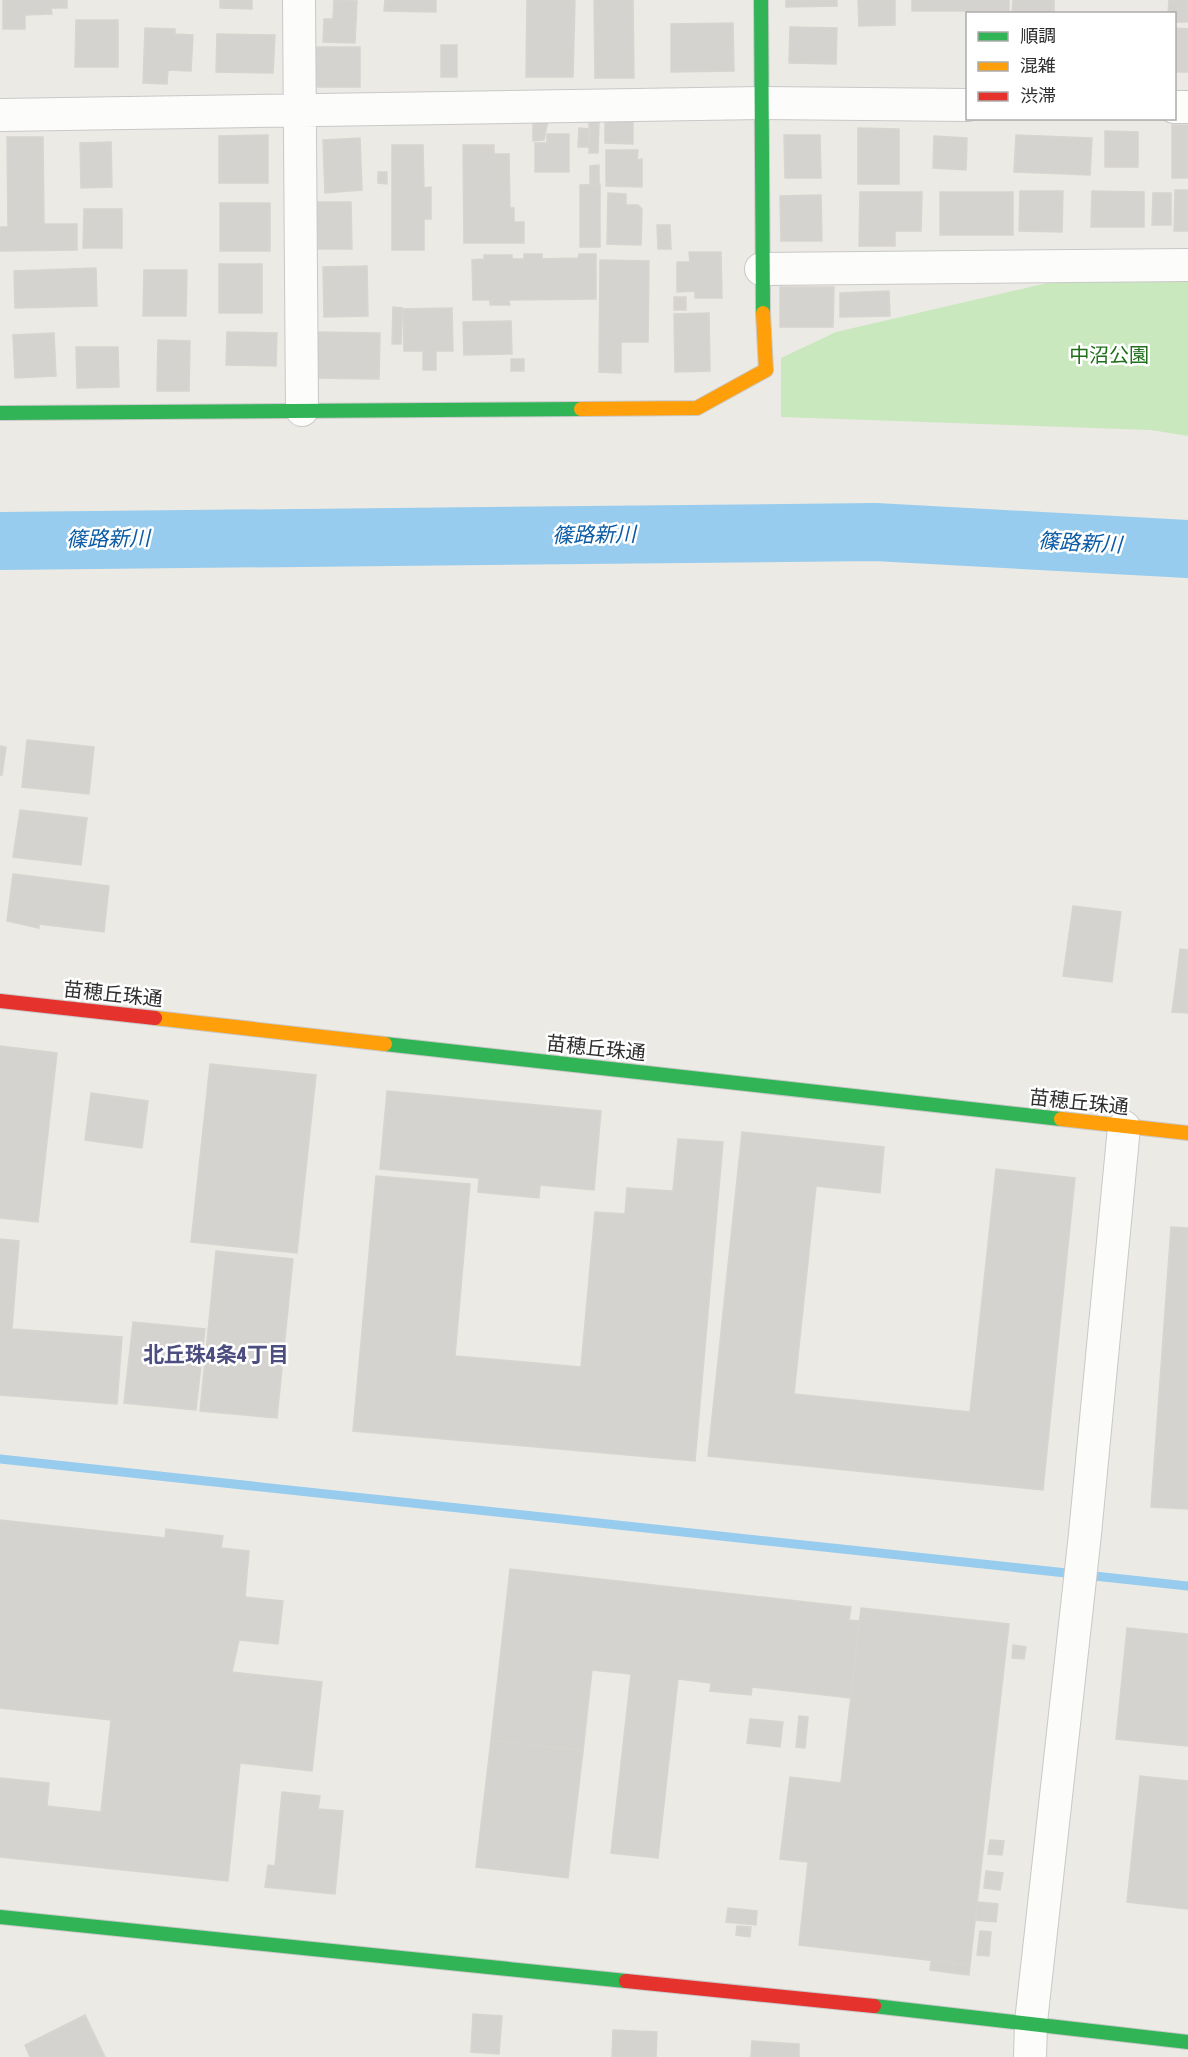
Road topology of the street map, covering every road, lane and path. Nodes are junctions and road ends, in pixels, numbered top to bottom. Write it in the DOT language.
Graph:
graph roads {
  1 [pos="299,0"];
  2 [pos="761,0"];
  3 [pos="762,104"];
  4 [pos="966,105"];
  5 [pos="298,111"];
  6 [pos="0,115"];
  7 [pos="1188,265"];
  8 [pos="761,270"];
  9 [pos="302,410"];
  10 [pos="0,413"];
  11 [pos="0,1000"];
  12 [pos="1124,1127"];
  13 [pos="1188,1133"];
  14 [pos="0,1917"];
  15 [pos="1031,2022"];
  16 [pos="1188,2042"];
  17 [pos="1030,2057"];
  1 -- 5 [label="street"];
  2 -- 3 [label="street"];
  3 -- 4 [label="street"];
  3 -- 5 [label="street"];
  3 -- 8 [label="street"];
  5 -- 6 [label="street"];
  5 -- 9 [label="street"];
  7 -- 8 [label="street"];
  8 -- 9 [label="street"];
  9 -- 10 [label="street"];
  11 -- 12 [label="street, 苗穂丘珠通"];
  12 -- 13 [label="street, 苗穂丘珠通"];
  12 -- 15 [label="street"];
  14 -- 15 [label="street"];
  15 -- 16 [label="street"];
  15 -- 17 [label="street"];
}
